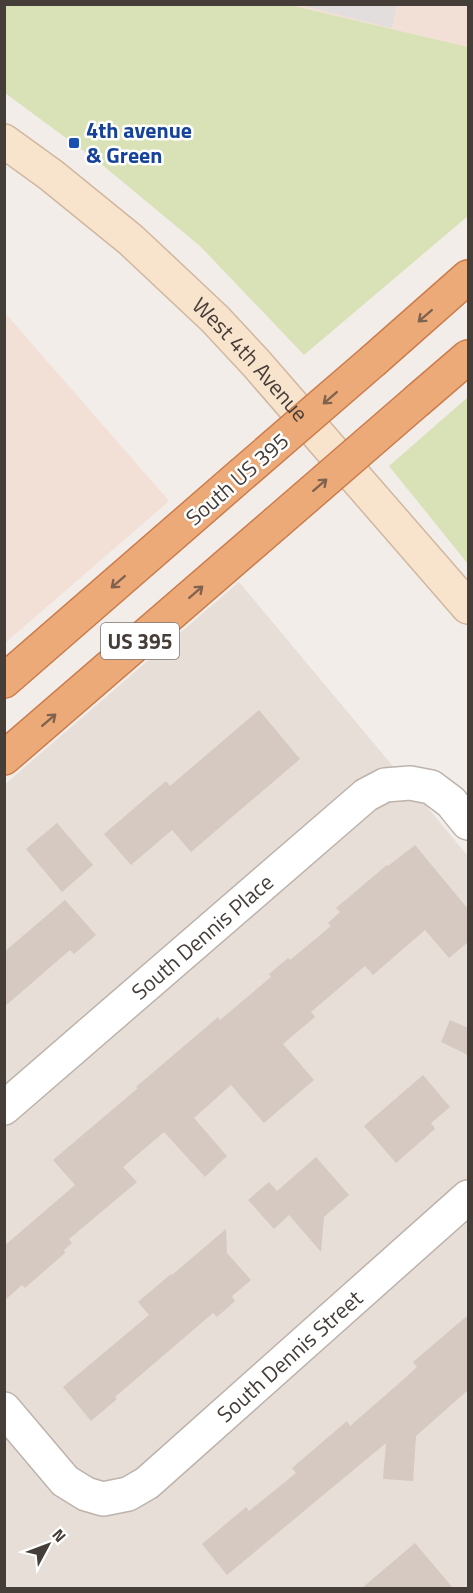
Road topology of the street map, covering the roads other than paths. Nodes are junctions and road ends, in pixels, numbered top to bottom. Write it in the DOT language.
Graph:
graph roads {
  1 [pos="4,141"];
  2 [pos="468,277"];
  3 [pos="468,357"];
  4 [pos="468,607"];
  5 [pos="4,681"];
  6 [pos="4,758"];
  7 [pos="468,824"];
  8 [pos="4,1108"];
  9 [pos="468,1197"];
  10 [pos="4,1409"];
  1 -- 4 [label="street, West 4th Avenue"];
  2 -- 5 [label="highway, South US 395 / US 395, one-way, bridge"];
  6 -- 3 [label="highway, US 395, one-way, bridge"];
  7 -- 8 [label="street, South Dennis Place"];
  9 -- 10 [label="street, South Dennis Street"];
}
